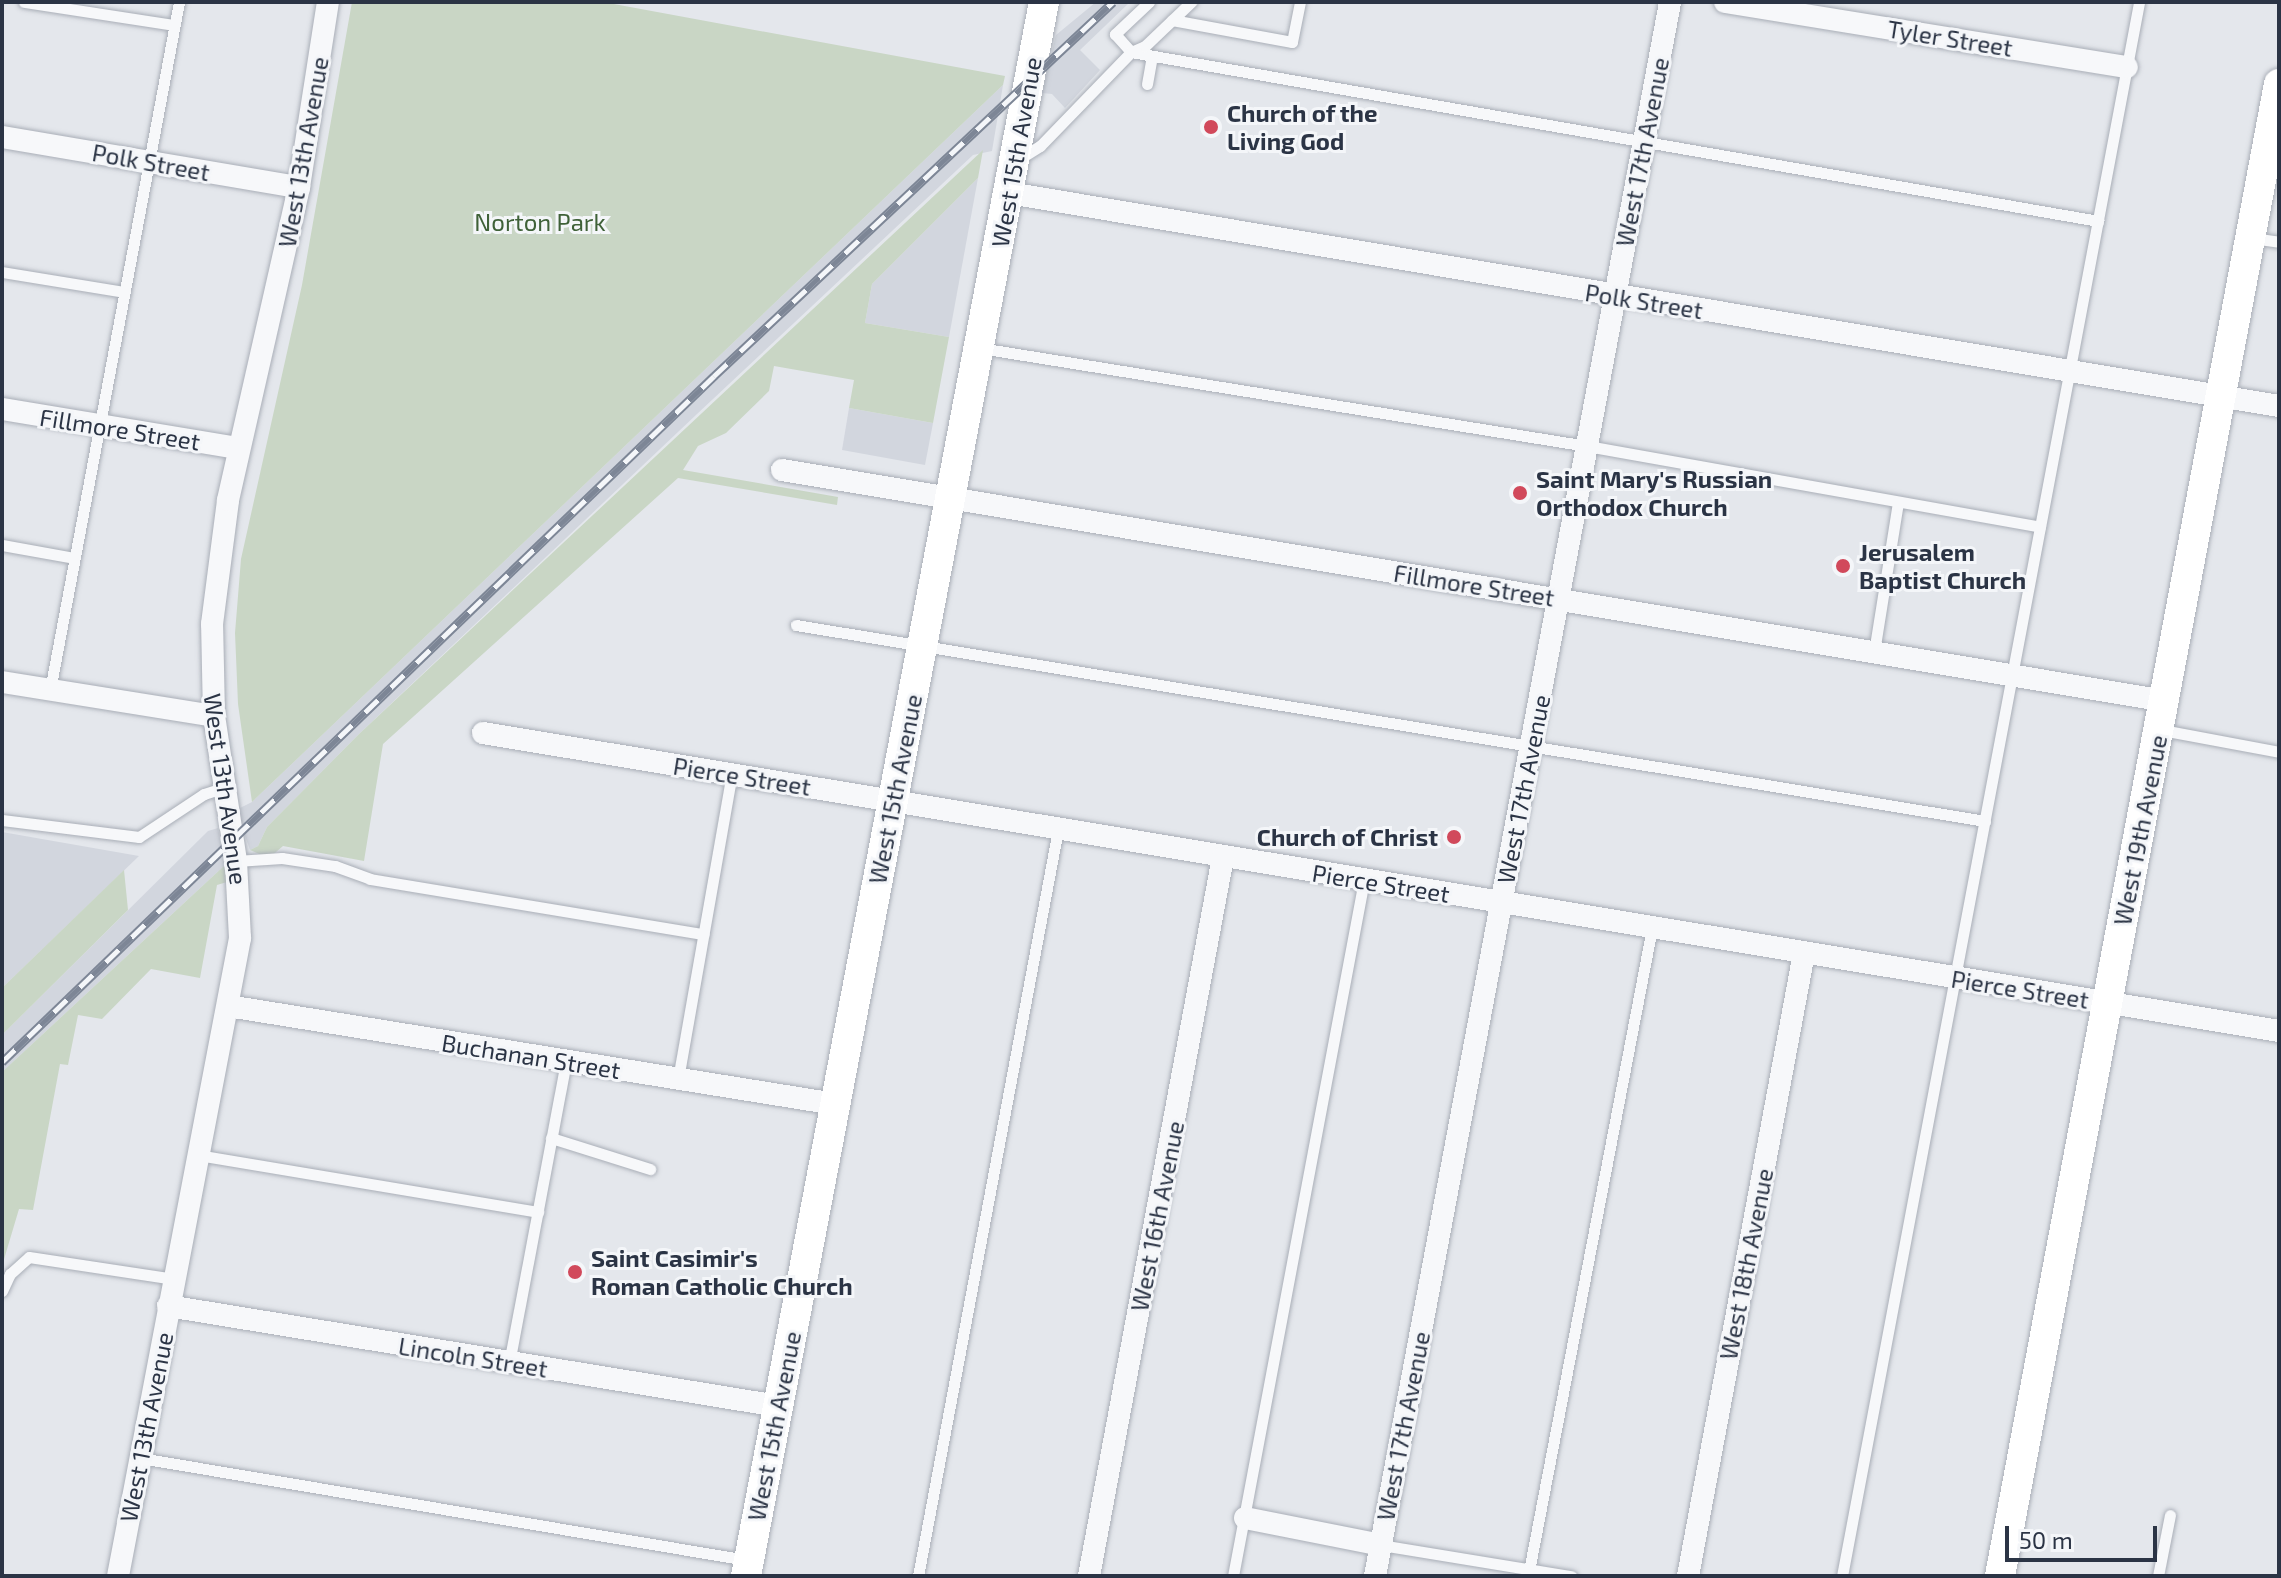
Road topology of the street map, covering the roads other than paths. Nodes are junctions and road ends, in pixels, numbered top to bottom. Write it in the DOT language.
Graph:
graph roads {
  1 [pos="24,2"];
  2 [pos="179,2"];
  3 [pos="328,2"];
  4 [pos="1044,2"];
  5 [pos="1149,2"];
  6 [pos="1191,2"];
  7 [pos="1300,2"];
  8 [pos="1670,2"];
  9 [pos="1725,2"];
  10 [pos="2139,2"];
  11 [pos="1172,20"];
  12 [pos="174,25"];
  13 [pos="1131,52"];
  14 [pos="1152,56"];
  15 [pos="2127,67"];
  16 [pos="1147,84"];
  17 [pos="2278,91"];
  18 [pos="2,137"];
  19 [pos="1644,142"];
  20 [pos="1015,161"];
  21 [pos="149,162"];
  22 [pos="299,187"];
  23 [pos="1009,193"];
  24 [pos="2098,221"];
  25 [pos="2264,240"];
  26 [pos="2,272"];
  27 [pos="124,292"];
  28 [pos="1615,296"];
  29 [pos="979,347"];
  30 [pos="2069,371"];
  31 [pos="2220,397"];
  32 [pos="2279,406"];
  33 [pos="2,409"];
  34 [pos="99,425"];
  35 [pos="1587,446"];
  36 [pos="238,448"];
  37 [pos="782,470"];
  38 [pos="950,498"];
  39 [pos="1898,502"];
  40 [pos="2040,527"];
  41 [pos="2,545"];
  42 [pos="74,558"];
  43 [pos="1558,599"];
  44 [pos="796,625"];
  45 [pos="922,648"];
  46 [pos="1874,652"];
  47 [pos="2012,675"];
  48 [pos="2,682"];
  49 [pos="50,690"];
  50 [pos="2162,715"];
  51 [pos="214,716"];
  52 [pos="483,733"];
  53 [pos="1530,750"];
  54 [pos="2277,750"];
  55 [pos="732,774"];
  56 [pos="222,788"];
  57 [pos="892,800"];
  58 [pos="2,820"];
  59 [pos="1985,821"];
  60 [pos="1058,829"];
  61 [pos="1223,857"];
  62 [pos="236,861"];
  63 [pos="1364,880"];
  64 [pos="1502,902"];
  65 [pos="1652,928"];
  66 [pos="704,934"];
  67 [pos="1804,953"];
  68 [pos="1955,978"];
  69 [pos="2108,1003"];
  70 [pos="228,1006"];
  71 [pos="2279,1031"];
  72 [pos="566,1062"];
  73 [pos="678,1079"];
  74 [pos="835,1104"];
  75 [pos="551,1138"];
  76 [pos="198,1155"];
  77 [pos="650,1169"];
  78 [pos="538,1212"];
  79 [pos="174,1279"];
  80 [pos="2,1291"];
  81 [pos="168,1306"];
  82 [pos="509,1363"];
  83 [pos="778,1406"];
  84 [pos="140,1458"];
  85 [pos="2170,1515"];
  86 [pos="1245,1518"];
  87 [pos="1381,1545"];
  88 [pos="748,1568"];
  89 [pos="1528,1572"];
  90 [pos="118,1576"];
  91 [pos="918,1576"];
  92 [pos="1089,1576"];
  93 [pos="1233,1576"];
  94 [pos="1375,1576"];
  95 [pos="1571,1576"];
  96 [pos="1688,1576"];
  97 [pos="1842,1576"];
  98 [pos="2000,1576"];
  99 [pos="2158,1576"];
  1 -- 12 [label="lane"];
  2 -- 12 [label="lane"];
  3 -- 22 [label="street, West 13th Avenue"];
  4 -- 20 [label="main road, West 15th Avenue"];
  5 -- 13 [label="lane"];
  6 -- 11 [label="lane"];
  7 -- 11 [label="lane"];
  8 -- 19 [label="street, West 17th Avenue"];
  9 -- 15 [label="street, Tyler Street"];
  10 -- 15 [label="lane"];
  11 -- 13 [label="lane"];
  12 -- 21 [label="lane"];
  13 -- 14 [label="lane"];
  13 -- 20 [label="lane"];
  14 -- 16 [label="lane"];
  14 -- 19 [label="lane"];
  15 -- 24 [label="lane"];
  17 -- 25 [label="main road, West 19th Avenue"];
  18 -- 21 [label="street, Polk Street"];
  19 -- 24 [label="lane"];
  19 -- 28 [label="street, West 17th Avenue"];
  20 -- 23 [label="main road, West 15th Avenue"];
  21 -- 22 [label="street, Polk Street"];
  21 -- 27 [label="lane"];
  22 -- 36 [label="street, West 13th Avenue"];
  23 -- 28 [label="street, Polk Street"];
  23 -- 29 [label="main road, West 15th Avenue"];
  24 -- 30 [label="lane"];
  25 -- 31 [label="main road, West 19th Avenue"];
  26 -- 27 [label="lane"];
  27 -- 34 [label="lane"];
  28 -- 30 [label="street, Polk Street"];
  28 -- 35 [label="street, West 17th Avenue"];
  29 -- 35 [label="lane"];
  29 -- 38 [label="main road, West 15th Avenue"];
  30 -- 31 [label="street, Polk Street"];
  30 -- 40 [label="lane"];
  31 -- 32 [label="street, Polk Street"];
  31 -- 50 [label="main road, West 19th Avenue"];
  33 -- 34 [label="street, Fillmore Street"];
  34 -- 36 [label="street, Fillmore Street"];
  34 -- 42 [label="lane"];
  35 -- 39 [label="lane"];
  35 -- 43 [label="street, West 17th Avenue"];
  36 -- 51 [label="street, West 13th Avenue"];
  37 -- 38 [label="street, Fillmore Street"];
  38 -- 43 [label="street, Fillmore Street"];
  38 -- 45 [label="main road, West 15th Avenue"];
  39 -- 40 [label="lane"];
  39 -- 46 [label="lane"];
  40 -- 47 [label="lane"];
  41 -- 42 [label="lane"];
  42 -- 49 [label="lane"];
  43 -- 46 [label="street, Fillmore Street"];
  43 -- 53 [label="street, West 17th Avenue"];
  44 -- 45 [label="lane"];
  45 -- 53 [label="lane"];
  45 -- 57 [label="main road, West 15th Avenue"];
  46 -- 47 [label="street, Fillmore Street"];
  47 -- 50 [label="street, Fillmore Street"];
  47 -- 59 [label="lane"];
  48 -- 49 [label="street"];
  49 -- 51 [label="street"];
  50 -- 54 [label="lane"];
  50 -- 69 [label="main road, West 19th Avenue"];
  51 -- 56 [label="street, West 13th Avenue"];
  52 -- 55 [label="street, Pierce Street"];
  53 -- 59 [label="lane"];
  53 -- 64 [label="street, West 17th Avenue"];
  55 -- 57 [label="street, Pierce Street"];
  55 -- 66 [label="lane"];
  56 -- 58 [label="lane"];
  56 -- 62 [label="street, West 13th Avenue"];
  57 -- 60 [label="street, Pierce Street"];
  57 -- 74 [label="main road, West 15th Avenue"];
  59 -- 68 [label="lane"];
  60 -- 61 [label="street, Pierce Street"];
  60 -- 91 [label="lane"];
  61 -- 63 [label="street, Pierce Street"];
  61 -- 92 [label="street, West 16th Avenue"];
  62 -- 66 [label="lane"];
  62 -- 70 [label="street, West 13th Avenue"];
  63 -- 64 [label="street, Pierce Street"];
  63 -- 86 [label="lane"];
  64 -- 65 [label="street, Pierce Street"];
  64 -- 87 [label="street, West 17th Avenue"];
  65 -- 67 [label="street, Pierce Street"];
  65 -- 89 [label="lane"];
  66 -- 73 [label="lane"];
  67 -- 68 [label="street, Pierce Street"];
  67 -- 96 [label="street, West 18th Avenue"];
  68 -- 69 [label="street, Pierce Street"];
  68 -- 97 [label="lane"];
  69 -- 71 [label="street, Pierce Street"];
  69 -- 98 [label="main road, West 19th Avenue"];
  70 -- 72 [label="street, Buchanan Street"];
  70 -- 76 [label="street, West 13th Avenue"];
  72 -- 73 [label="street, Buchanan Street"];
  72 -- 75 [label="lane"];
  73 -- 74 [label="street, Buchanan Street"];
  74 -- 83 [label="main road, West 15th Avenue"];
  75 -- 77 [label="lane"];
  75 -- 78 [label="lane"];
  76 -- 78 [label="lane"];
  76 -- 79 [label="street, West 13th Avenue"];
  78 -- 82 [label="lane"];
  79 -- 80 [label="lane"];
  79 -- 81 [label="street, West 13th Avenue"];
  81 -- 82 [label="street, Lincoln Street"];
  81 -- 84 [label="street, West 13th Avenue"];
  82 -- 83 [label="street, Lincoln Street"];
  83 -- 88 [label="main road, West 15th Avenue"];
  84 -- 88 [label="lane"];
  84 -- 90 [label="street, West 13th Avenue"];
  85 -- 99 [label="lane"];
  86 -- 87 [label="street"];
  86 -- 93 [label="lane"];
  87 -- 89 [label="lane"];
  87 -- 94 [label="street, West 17th Avenue"];
  89 -- 95 [label="lane"];
}
